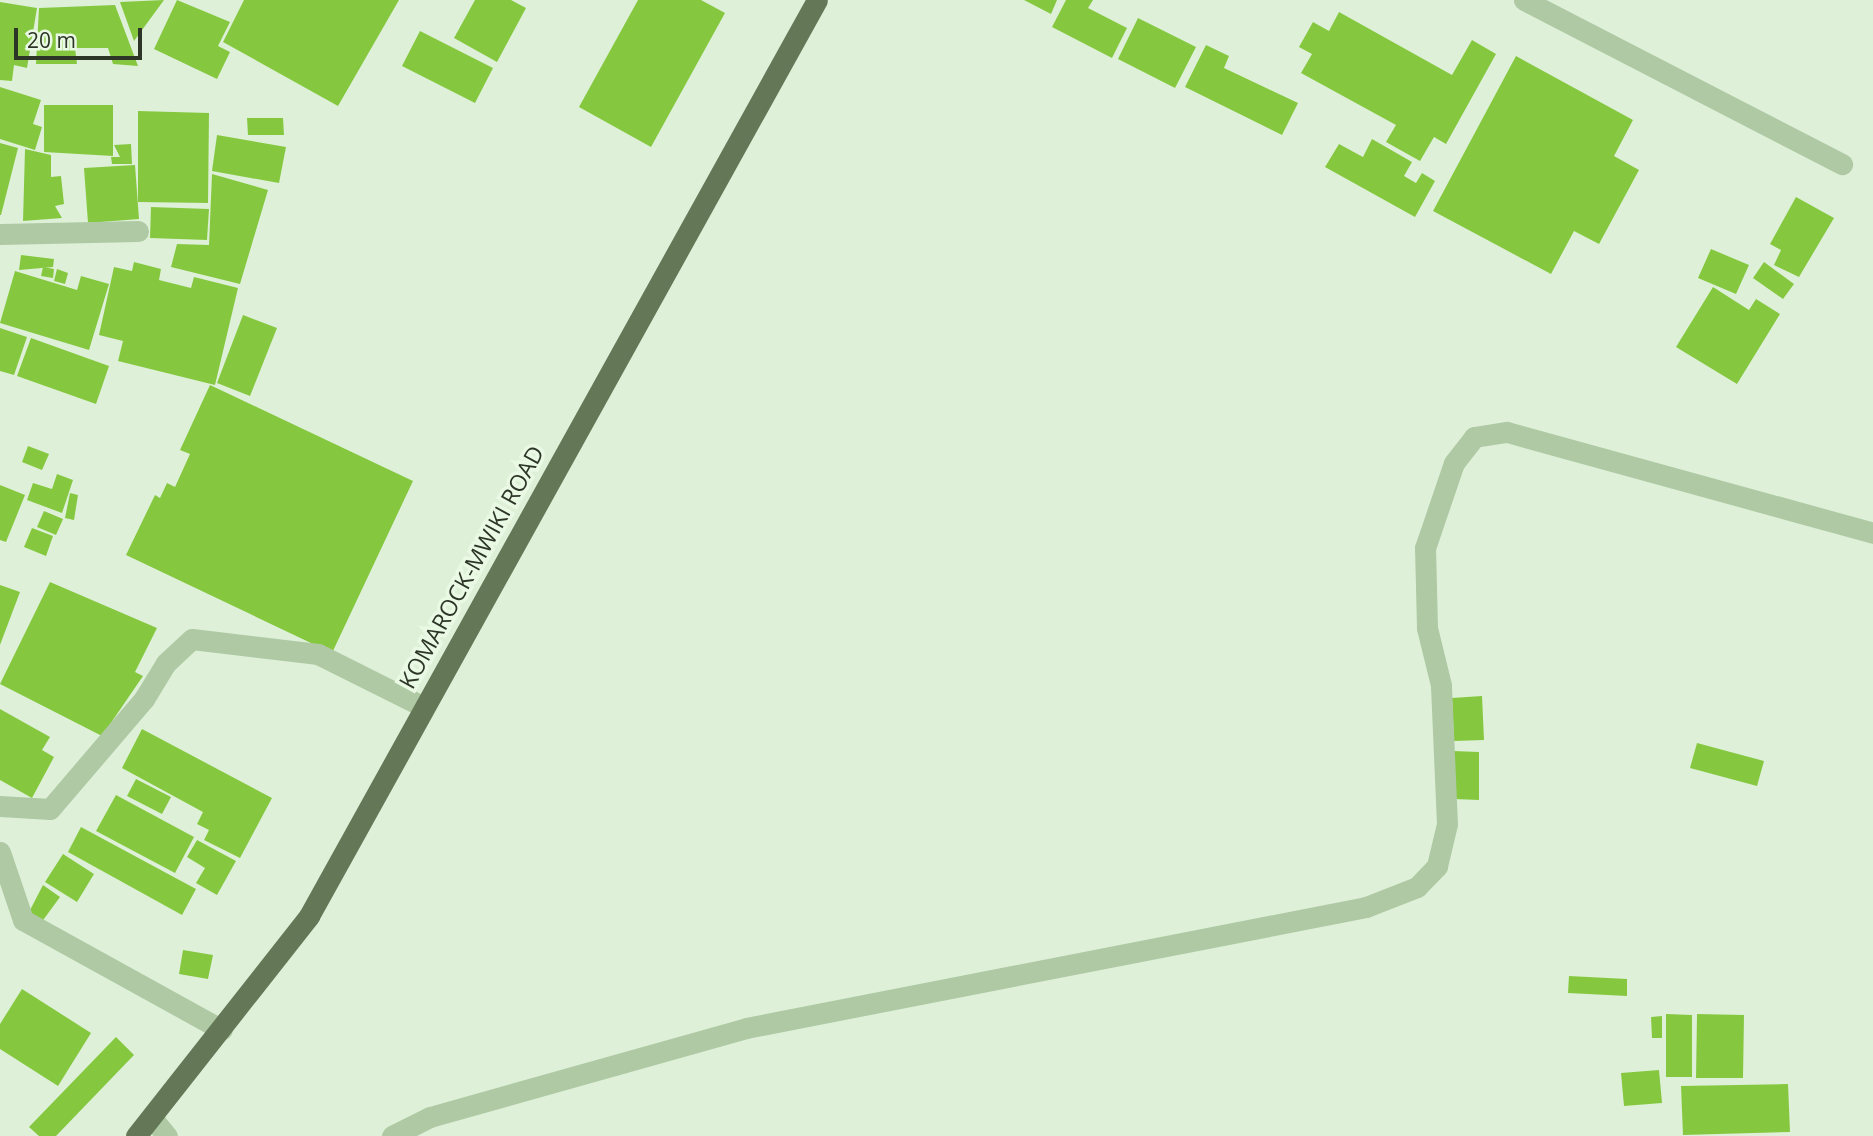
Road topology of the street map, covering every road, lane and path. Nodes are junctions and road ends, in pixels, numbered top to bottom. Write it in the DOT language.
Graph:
graph roads {
  1 [pos="817,0"];
  2 [pos="1524,0"];
  3 [pos="1842,163"];
  4 [pos="138,231"];
  5 [pos="0,234"];
  6 [pos="1873,533"];
  7 [pos="422,706"];
  8 [pos="0,806"];
  9 [pos="0,852"];
  10 [pos="222,1030"];
  11 [pos="153,1119"];
  12 [pos="136,1136"];
  13 [pos="167,1136"];
  14 [pos="392,1136"];
  1 -- 7 [label="main road, KOMAROCK-MWIKI ROAD"];
  2 -- 3 [label="street"];
  4 -- 5 [label="street"];
  6 -- 14 [label="street"];
  7 -- 8 [label="street"];
  7 -- 10 [label="main road, KOMAROCK-MWIKI ROAD"];
  9 -- 10 [label="street"];
  10 -- 11 [label="main road, KOMAROCK-MWIKI ROAD"];
  11 -- 12 [label="main road, KOMAROCK-MWIKI ROAD"];
  11 -- 13 [label="street"];
}
